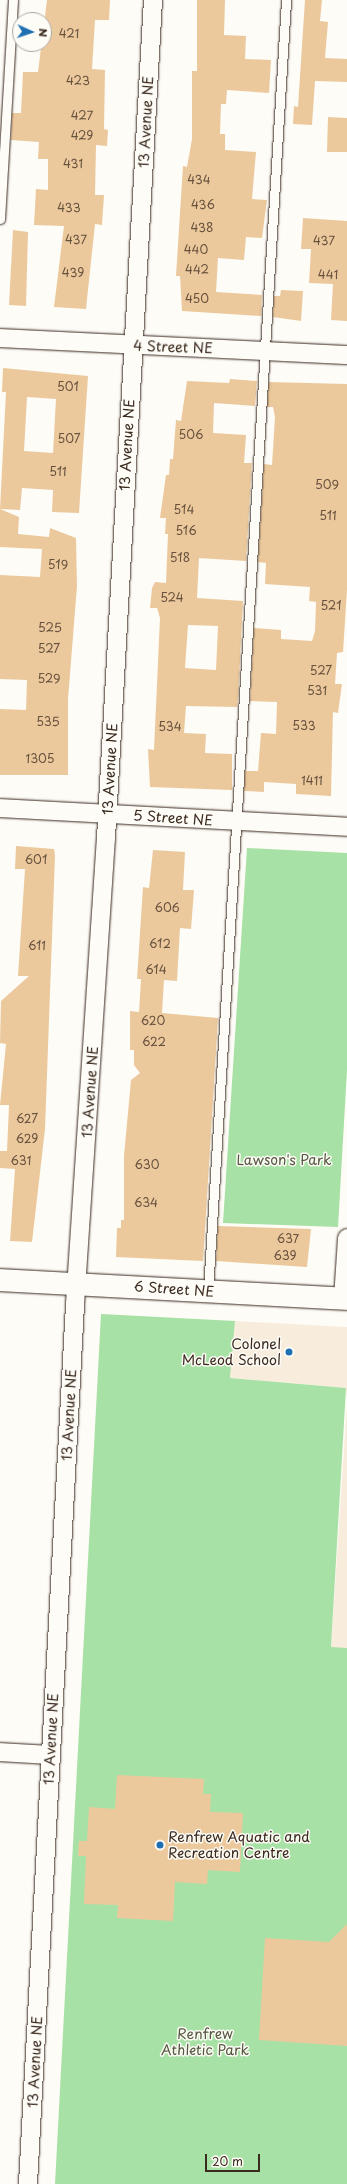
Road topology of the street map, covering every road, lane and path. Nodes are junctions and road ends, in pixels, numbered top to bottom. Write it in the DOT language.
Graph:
graph roads {
  1 [pos="13,0"];
  2 [pos="153,0"];
  3 [pos="286,0"];
  4 [pos="0,219"];
  5 [pos="0,338"];
  6 [pos="133,345"];
  7 [pos="266,351"];
  8 [pos="347,355"];
  9 [pos="0,808"];
  10 [pos="108,814"];
  11 [pos="237,822"];
  12 [pos="347,827"];
  13 [pos="347,1238"];
  14 [pos="0,1280"];
  15 [pos="78,1283"];
  16 [pos="208,1291"];
  17 [pos="345,1299"];
  18 [pos="0,1752"];
  19 [pos="50,1755"];
  20 [pos="28,2184"];
  1 -- 4 [label="lane"];
  2 -- 6 [label="street, 13 Avenue NE"];
  3 -- 7 [label="lane"];
  5 -- 6 [label="street, 4 Street NE"];
  6 -- 7 [label="street, 4 Street NE"];
  6 -- 10 [label="street, 13 Avenue NE"];
  7 -- 8 [label="street, 4 Street NE"];
  7 -- 11 [label="lane"];
  9 -- 10 [label="street, 5 Street NE"];
  10 -- 11 [label="street, 5 Street NE"];
  10 -- 15 [label="street, 13 Avenue NE"];
  11 -- 12 [label="street, 5 Street NE"];
  11 -- 16 [label="lane"];
  13 -- 17 [label="street"];
  14 -- 15 [label="street, 6 Street NE"];
  15 -- 16 [label="street, 6 Street NE"];
  15 -- 19 [label="street, 13 Avenue NE"];
  16 -- 17 [label="street, 6 Street NE"];
  18 -- 19 [label="street"];
  19 -- 20 [label="street, 13 Avenue NE"];
}
